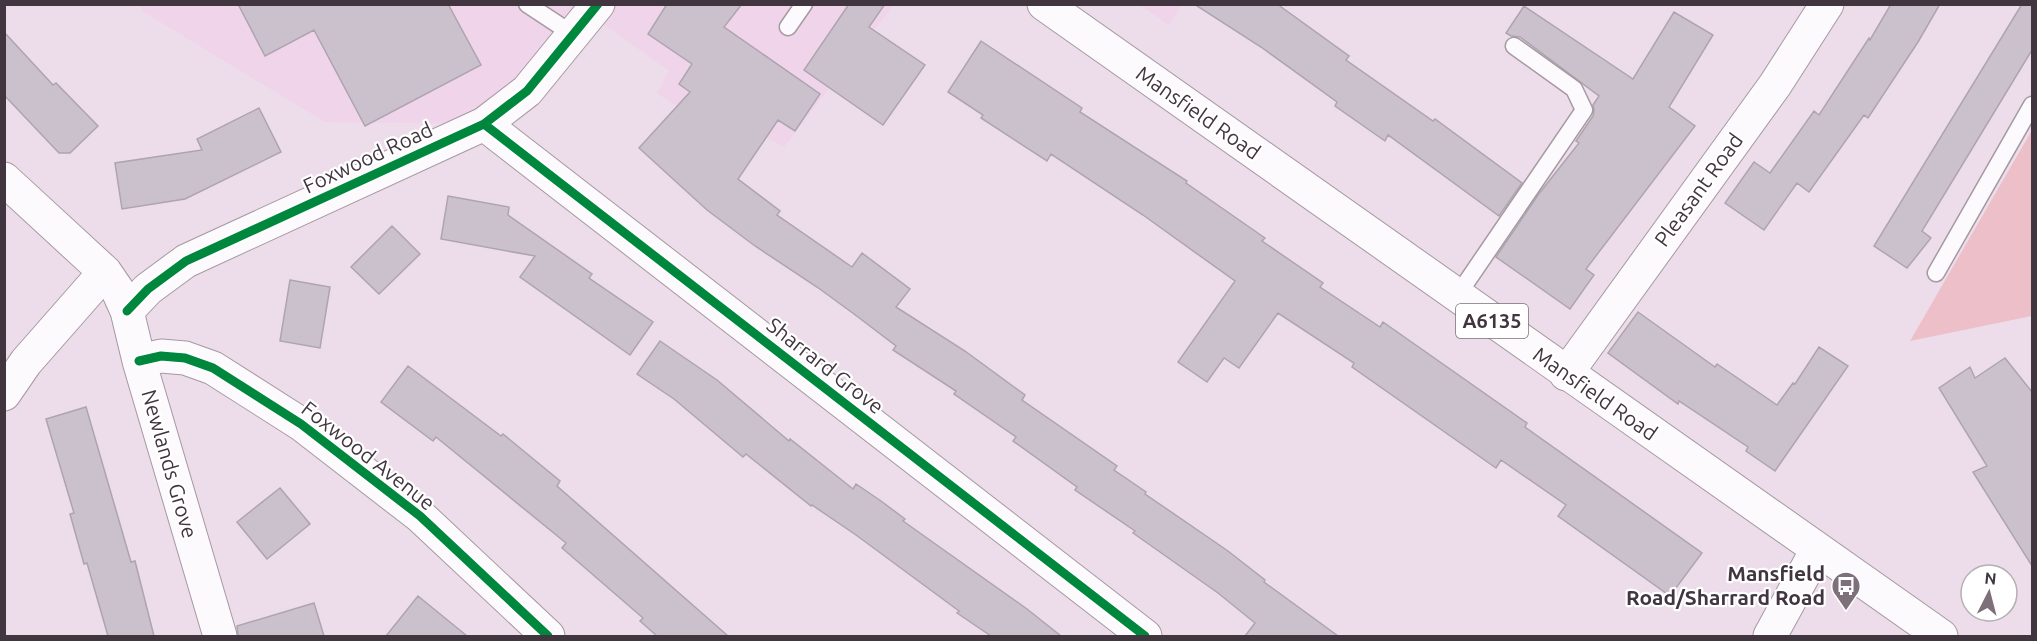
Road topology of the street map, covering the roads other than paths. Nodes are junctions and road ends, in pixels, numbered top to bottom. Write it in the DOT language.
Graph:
graph roads {
  1 [pos="527,4"];
  2 [pos="598,4"];
  3 [pos="804,4"];
  4 [pos="1044,4"];
  5 [pos="1827,4"];
  6 [pos="788,27"];
  7 [pos="574,35"];
  8 [pos="1514,46"];
  9 [pos="2032,105"];
  10 [pos="484,124"];
  11 [pos="4,179"];
  12 [pos="1936,273"];
  13 [pos="117,291"];
  14 [pos="1457,296"];
  15 [pos="139,361"];
  16 [pos="1566,374"];
  17 [pos="4,394"];
  18 [pos="1817,550"];
  19 [pos="220,636"];
  20 [pos="548,636"];
  21 [pos="1145,636"];
  22 [pos="1770,636"];
  23 [pos="1941,636"];
  1 -- 7 [label="lane"];
  2 -- 7 [label="street, Foxwood Road"];
  3 -- 6 [label="lane"];
  4 -- 14 [label="street, Mansfield Road / A6135"];
  5 -- 16 [label="street, Pleasant Road"];
  7 -- 10 [label="street, Foxwood Road"];
  8 -- 14 [label="lane"];
  9 -- 12 [label="lane"];
  10 -- 13 [label="street, Foxwood Road"];
  10 -- 21 [label="street, Sharrard Grove"];
  11 -- 13 [label="street"];
  13 -- 15 [label="street, Newlands Grove"];
  13 -- 17 [label="street, Foxwood Road"];
  14 -- 16 [label="street, Mansfield Road / A6135"];
  15 -- 19 [label="street, Newlands Grove"];
  15 -- 20 [label="street, Foxwood Avenue"];
  16 -- 18 [label="street, Mansfield Road / A6135"];
  18 -- 22 [label="street"];
  18 -- 23 [label="street, Mansfield Road / A6135"];
}
